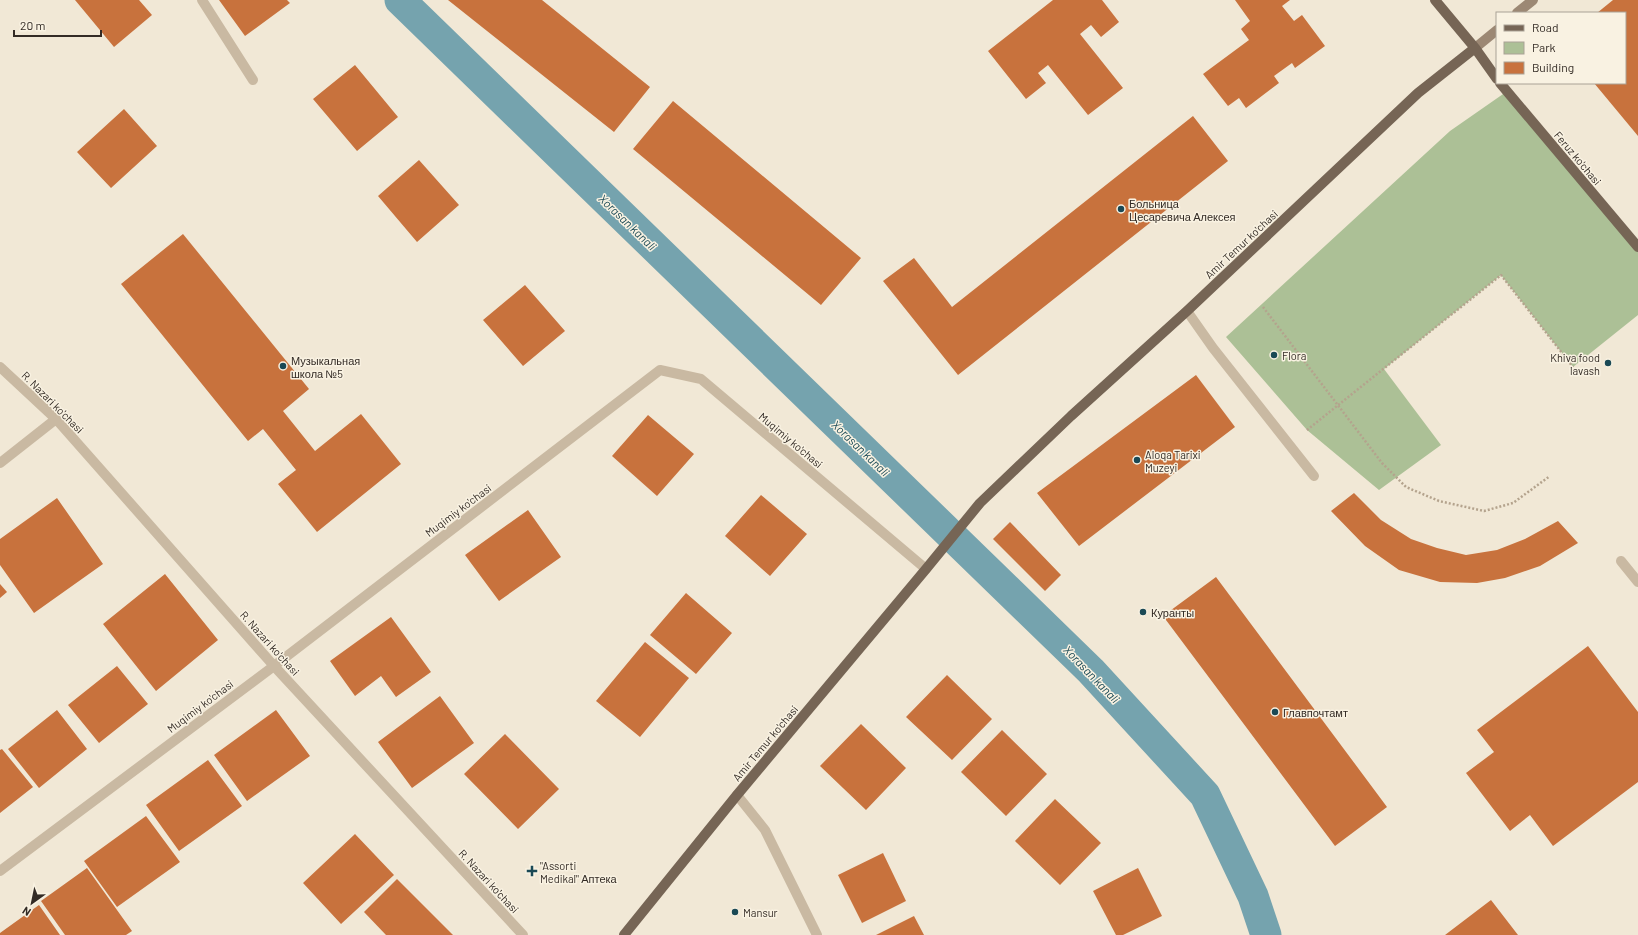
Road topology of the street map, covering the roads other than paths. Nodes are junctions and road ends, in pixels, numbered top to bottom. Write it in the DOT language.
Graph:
graph roads {
  1 [pos="202,0"];
  2 [pos="1435,0"];
  3 [pos="1533,0"];
  4 [pos="1518,12"];
  5 [pos="1496,31"];
  6 [pos="1475,48"];
  7 [pos="1496,77"];
  8 [pos="253,80"];
  9 [pos="1501,84"];
  10 [pos="1638,248"];
  11 [pos="1188,311"];
  12 [pos="0,367"];
  13 [pos="56,419"];
  14 [pos="0,463"];
  15 [pos="1314,476"];
  16 [pos="1622,561"];
  17 [pos="926,569"];
  18 [pos="1638,582"];
  19 [pos="274,666"];
  20 [pos="737,795"];
  21 [pos="0,871"];
  22 [pos="523,935"];
  23 [pos="624,935"];
  24 [pos="817,935"];
  1 -- 8 [label="street"];
  2 -- 6 [label="main road"];
  3 -- 4 [label="main road"];
  5 -- 6 [label="main road"];
  6 -- 7 [label="main road"];
  6 -- 11 [label="main road, Amir Temur ko'chasi"];
  9 -- 10 [label="main road, Feruz ko'chasi"];
  11 -- 15 [label="street"];
  11 -- 17 [label="main road, Amir Temur ko'chasi"];
  12 -- 13 [label="street, R. Nazari ko'chasi"];
  13 -- 14 [label="street"];
  13 -- 19 [label="street, R. Nazari ko'chasi"];
  16 -- 18 [label="street"];
  17 -- 19 [label="street, Muqimiy ko'chasi"];
  17 -- 20 [label="main road, Amir Temur ko'chasi"];
  19 -- 21 [label="street, Muqimiy ko'chasi"];
  19 -- 22 [label="street, R. Nazari ko'chasi"];
  20 -- 23 [label="main road, Amir Temur ko'chasi"];
  20 -- 24 [label="street"];
}
